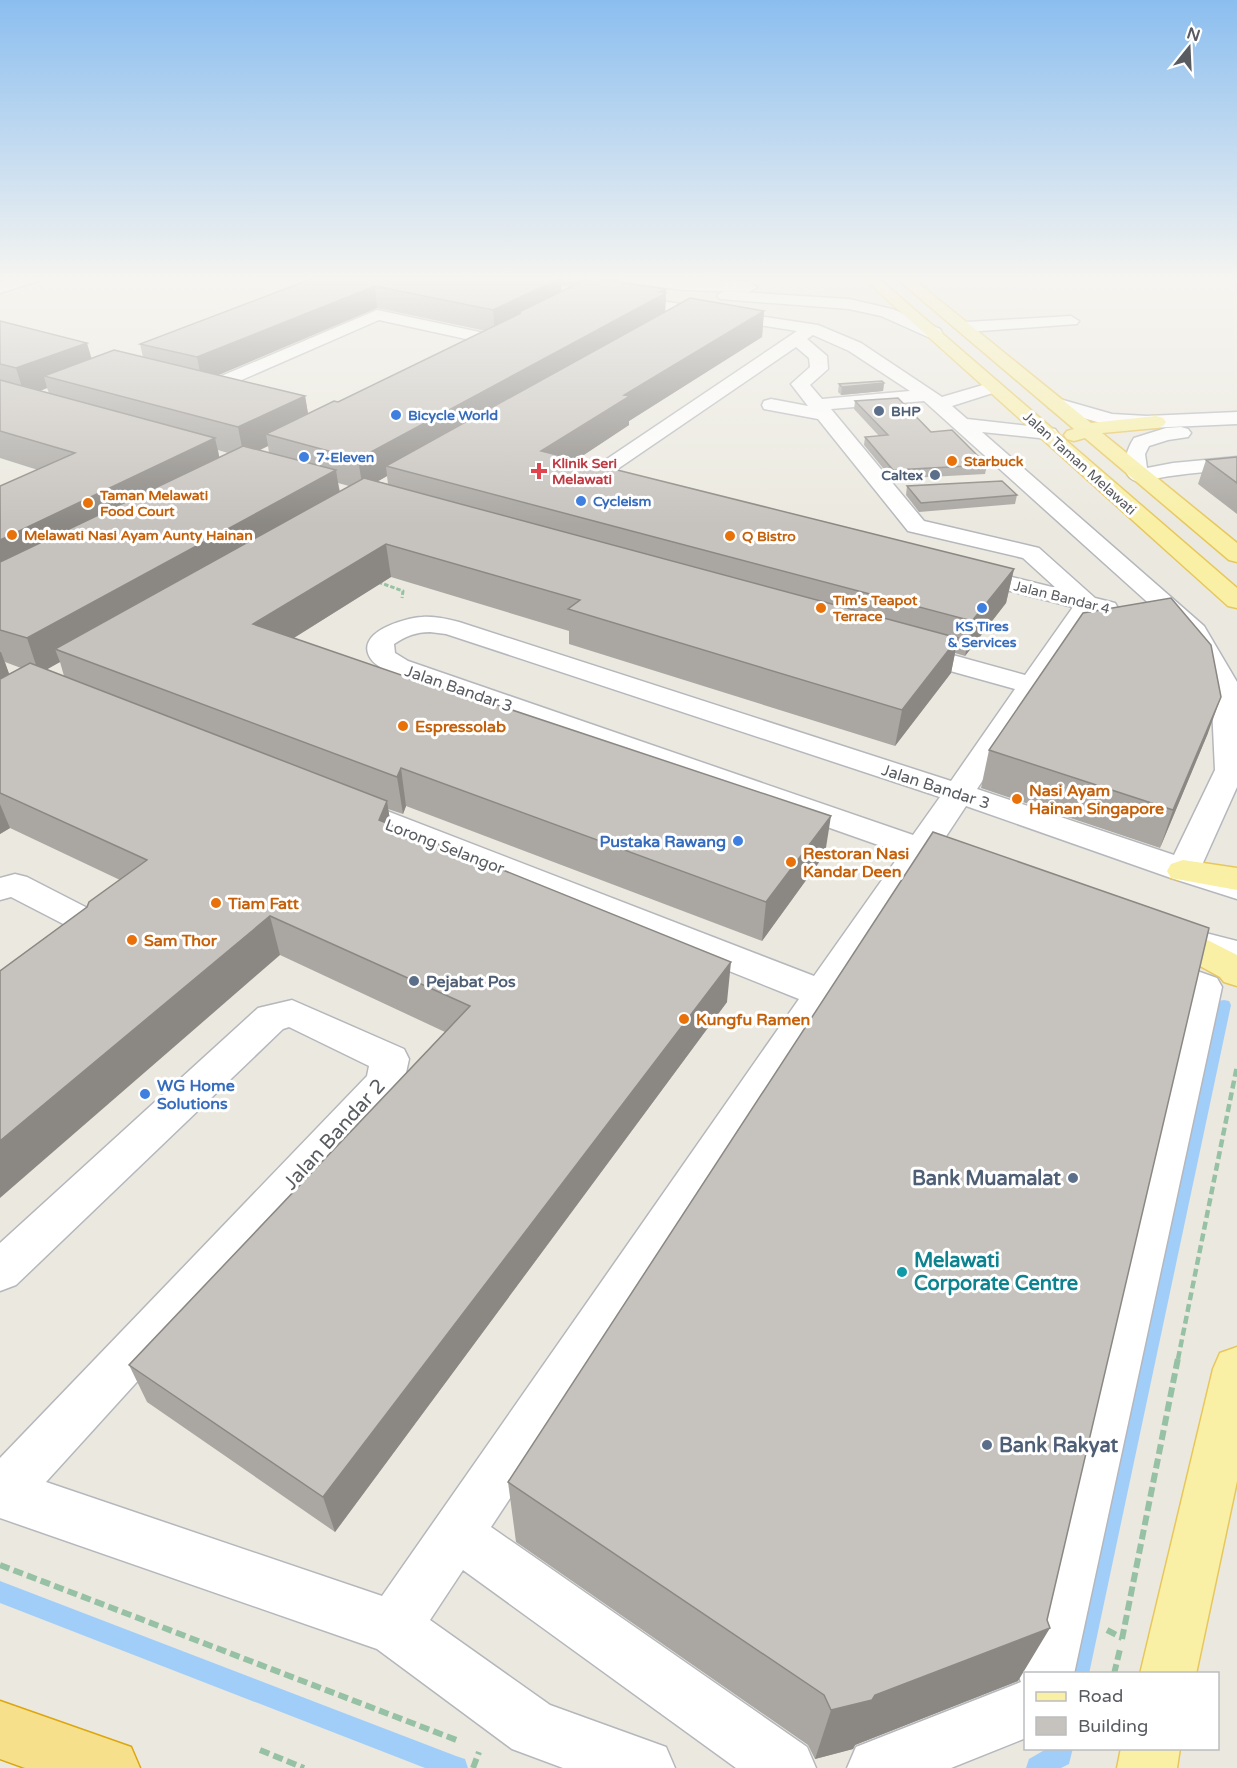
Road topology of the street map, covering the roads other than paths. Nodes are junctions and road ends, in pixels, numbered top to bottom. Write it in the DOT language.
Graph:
graph roads {
  1 [pos="272,361"];
  2 [pos="765,361"];
  3 [pos="818,361"];
  4 [pos="875,361"];
  5 [pos="964,361"];
  6 [pos="1006,361"];
  7 [pos="183,385"];
  8 [pos="993,387"];
  9 [pos="204,390"];
  10 [pos="237,398"];
  11 [pos="933,399"];
  12 [pos="1056,404"];
  13 [pos="771,405"];
  14 [pos="821,410"];
  15 [pos="1237,418"];
  16 [pos="1156,422"];
  17 [pos="959,424"];
  18 [pos="1086,430"];
  19 [pos="1237,431"];
  20 [pos="1048,433"];
  21 [pos="1181,433"];
  22 [pos="1065,451"];
  23 [pos="1229,463"];
  24 [pos="1139,475"];
  25 [pos="616,483"];
  26 [pos="908,487"];
  27 [pos="885,488"];
  28 [pos="1237,555"];
  29 [pos="950,568"];
  30 [pos="1237,601"];
  31 [pos="1088,604"];
  32 [pos="1195,631"];
  33 [pos="883,644"];
  34 [pos="1032,686"];
  35 [pos="959,793"];
  36 [pos="321,797"];
  37 [pos="911,863"];
  38 [pos="1183,870"];
  39 [pos="1237,879"];
  40 [pos="978,887"];
  41 [pos="1237,888"];
  42 [pos="0,889"];
  43 [pos="1161,932"];
  44 [pos="1237,953"];
  45 [pos="1114,955"];
  46 [pos="53,963"];
  47 [pos="1237,973"];
  48 [pos="823,994"];
  49 [pos="0,1271"];
  50 [pos="1237,1369"];
  51 [pos="1,1492"];
  52 [pos="457,1534"];
  53 [pos="393,1627"];
  54 [pos="1046,1672"];
  55 [pos="1168,1672"];
  56 [pos="1024,1710"];
  57 [pos="0,1730"];
  58 [pos="1151,1750"];
  59 [pos="110,1768"];
  60 [pos="645,1768"];
  61 [pos="786,1768"];
  62 [pos="877,1768"];
  63 [pos="1147,1768"];
  1 -- 9 [label="street"];
  2 -- 25 [label="street"];
  3 -- 14 [label="street"];
  4 -- 11 [label="street"];
  5 -- 8 [label="main road, Jalan Taman Melawati"];
  6 -- 12 [label="main road, Jalan Taman Melawati"];
  7 -- 9 [label="street"];
  8 -- 11 [label="street"];
  8 -- 20 [label="main road, Jalan Taman Melawati"];
  9 -- 10 [label="street"];
  11 -- 14 [label="street"];
  11 -- 17 [label="street"];
  12 -- 16 [label="street"];
  12 -- 18 [label="main road, Jalan Taman Melawati"];
  13 -- 14 [label="street"];
  14 -- 27 [label="street"];
  15 -- 16 [label="street"];
  16 -- 18 [label="main road"];
  17 -- 20 [label="street"];
  17 -- 32 [label="street"];
  18 -- 22 [label="main road"];
  18 -- 24 [label="main road, Jalan Taman Melawati"];
  19 -- 21 [label="street"];
  20 -- 22 [label="main road, Jalan Taman Melawati"];
  21 -- 23 [label="street"];
  21 -- 24 [label="street"];
  22 -- 30 [label="main road, Jalan Taman Melawati"];
  23 -- 24 [label="street"];
  24 -- 28 [label="main road, Jalan Taman Melawati"];
  26 -- 27 [label="street"];
  27 -- 31 [label="street"];
  29 -- 31 [label="street, Jalan Bandar 4"];
  31 -- 32 [label="street, Jalan Bandar 4"];
  31 -- 34 [label="street"];
  32 -- 38 [label="street"];
  33 -- 34 [label="street"];
  34 -- 35 [label="street"];
  35 -- 37 [label="street"];
  35 -- 37 [label="street, Jalan Bandar 3"];
  35 -- 38 [label="street, Jalan Bandar 3"];
  36 -- 48 [label="street, Lorong Selangor"];
  37 -- 40 [label="street"];
  37 -- 48 [label="street"];
  38 -- 39 [label="main road"];
  38 -- 41 [label="street, Jalan Bandar 3"];
  42 -- 46 [label="street"];
  43 -- 44 [label="street"];
  43 -- 47 [label="main road"];
  45 -- 54 [label="street"];
  48 -- 52 [label="street"];
  49 -- 51 [label="street, Jalan Bandar 2"];
  50 -- 55 [label="main road"];
  51 -- 53 [label="street"];
  52 -- 53 [label="street"];
  52 -- 61 [label="street"];
  53 -- 60 [label="street"];
  56 -- 62 [label="street"];
  57 -- 59 [label="highway"];
  58 -- 63 [label="main road"];
}
